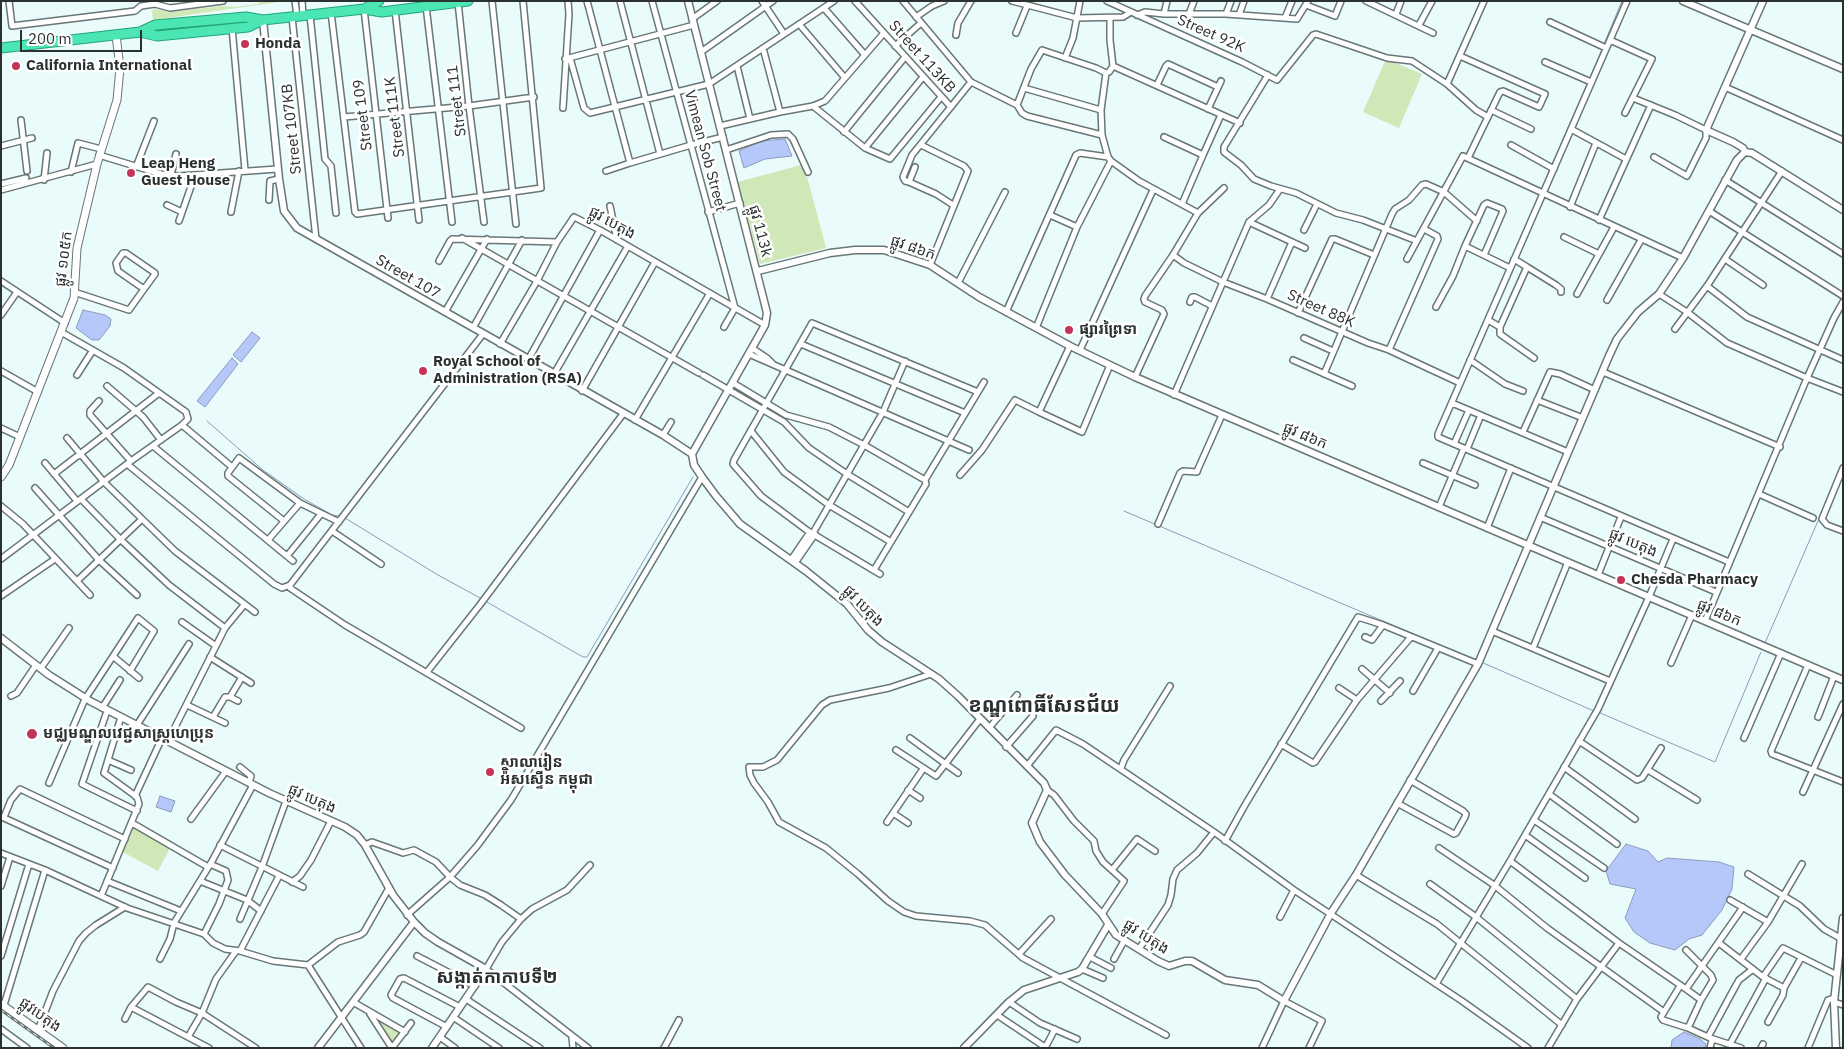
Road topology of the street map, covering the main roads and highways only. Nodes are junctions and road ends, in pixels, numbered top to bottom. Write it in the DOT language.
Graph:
graph roads {
  1 [pos="380,1"];
  2 [pos="468,1"];
  3 [pos="458,2"];
  4 [pos="364,9"];
  5 [pos="263,20"];
  6 [pos="140,32"];
  7 [pos="116,35"];
  8 [pos="1,48"];
  9 [pos="4,469"];
  10 [pos="1,477"];
  11 [pos="2,1005"];
  12 [pos="63,1048"];
  1 -- 4 [label="highway"];
  2 -- 3 [label="highway"];
  3 -- 4 [label="highway"];
  4 -- 5 [label="highway"];
  5 -- 6 [label="highway"];
  5 -- 6 [label="highway"];
  6 -- 7 [label="highway"];
  7 -- 8 [label="highway"];
  7 -- 9 [label="main road, ផ្លូវ ១០៥ក"];
  9 -- 10 [label="main road, ផ្លូវ ១០៥ក"];
  11 -- 12 [label="main road, ផ្លូវបេតុង"];
}
